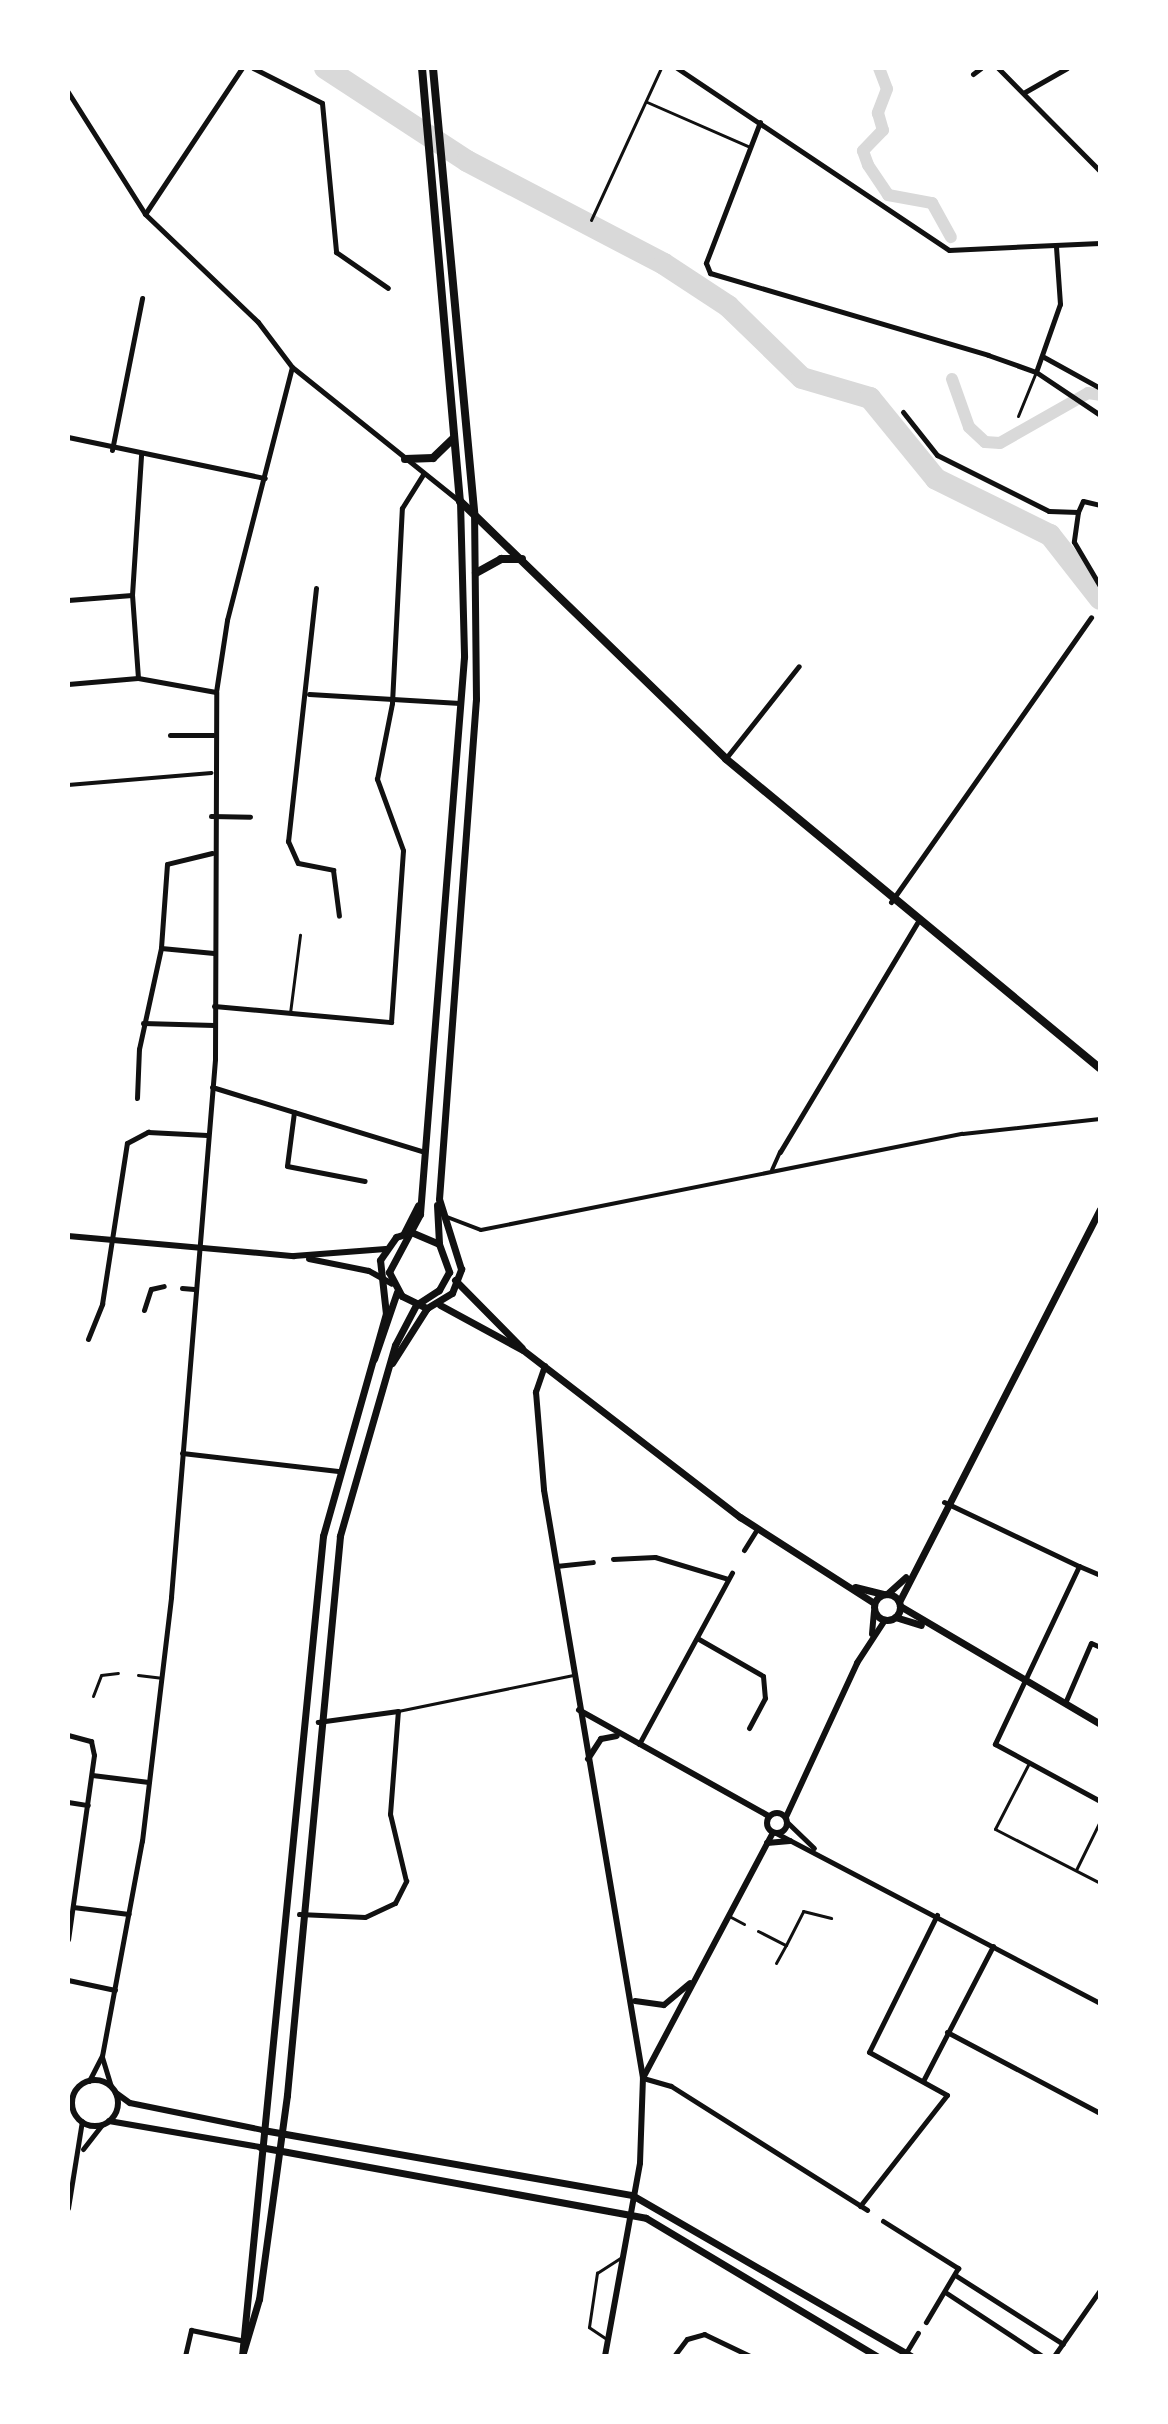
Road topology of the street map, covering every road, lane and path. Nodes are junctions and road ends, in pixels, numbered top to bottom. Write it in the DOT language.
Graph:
graph roads {
  1 [pos="242,68"];
  2 [pos="253,68"];
  3 [pos="422,68"];
  4 [pos="433,68"];
  5 [pos="661,68"];
  6 [pos="677,68"];
  7 [pos="981,68"];
  8 [pos="998,68"];
  9 [pos="1067,68"];
  10 [pos="973,74"];
  11 [pos="68,92"];
  12 [pos="1025,92"];
  13 [pos="647,102"];
  14 [pos="760,122"];
  15 [pos="751,147"];
  16 [pos="1100,171"];
  17 [pos="436,179"];
  18 [pos="145,214"];
  19 [pos="591,220"];
  20 [pos="1100,243"];
  21 [pos="1056,247"];
  22 [pos="388,288"];
  23 [pos="142,298"];
  24 [pos="1042,356"];
  25 [pos="292,367"];
  26 [pos="1036,372"];
  27 [pos="1100,388"];
  28 [pos="903,412"];
  29 [pos="1100,415"];
  30 [pos="1018,416"];
  31 [pos="68,437"];
  32 [pos="454,437"];
  33 [pos="112,450"];
  34 [pos="141,454"];
  35 [pos="405,459"];
  36 [pos="423,474"];
  37 [pos="265,478"];
  38 [pos="460,501"];
  39 [pos="1100,505"];
  40 [pos="1078,512"];
  41 [pos="474,513"];
  42 [pos="522,559"];
  43 [pos="476,573"];
  44 [pos="1100,586"];
  45 [pos="316,588"];
  46 [pos="132,595"];
  47 [pos="68,600"];
  48 [pos="1091,617"];
  49 [pos="799,666"];
  50 [pos="138,678"];
  51 [pos="68,684"];
  52 [pos="216,692"];
  53 [pos="309,694"];
  54 [pos="392,703"];
  55 [pos="461,703"];
  56 [pos="170,735"];
  57 [pos="213,735"];
  58 [pos="726,759"];
  59 [pos="212,773"];
  60 [pos="68,785"];
  61 [pos="211,816"];
  62 [pos="250,817"];
  63 [pos="212,853"];
  64 [pos="891,902"];
  65 [pos="339,916"];
  66 [pos="917,923"];
  67 [pos="300,935"];
  68 [pos="161,948"];
  69 [pos="214,953"];
  70 [pos="214,1006"];
  71 [pos="290,1013"];
  72 [pos="143,1023"];
  73 [pos="214,1025"];
  74 [pos="1100,1068"];
  75 [pos="212,1087"];
  76 [pos="137,1098"];
  77 [pos="294,1112"];
  78 [pos="1100,1119"];
  79 [pos="207,1135"];
  80 [pos="424,1152"];
  81 [pos="780,1152"];
  82 [pos="772,1170"];
  83 [pos="365,1181"];
  84 [pos="439,1199"];
  85 [pos="418,1205"];
  86 [pos="1100,1210"];
  87 [pos="446,1217"];
  88 [pos="404,1233"];
  89 [pos="415,1233"];
  90 [pos="68,1236"];
  91 [pos="110,1242"];
  92 [pos="439,1244"];
  93 [pos="197,1249"];
  94 [pos="387,1249"];
  95 [pos="294,1256"];
  96 [pos="449,1272"];
  97 [pos="379,1275"];
  98 [pos="457,1283"];
  99 [pos="164,1286"];
  100 [pos="182,1288"];
  101 [pos="395,1288"];
  102 [pos="194,1289"];
  103 [pos="416,1305"];
  104 [pos="432,1306"];
  105 [pos="144,1310"];
  106 [pos="88,1339"];
  107 [pos="523,1350"];
  108 [pos="373,1360"];
  109 [pos="390,1365"];
  110 [pos="545,1366"];
  111 [pos="182,1453"];
  112 [pos="338,1471"];
  113 [pos="944,1502"];
  114 [pos="757,1529"];
  115 [pos="744,1550"];
  116 [pos="613,1559"];
  117 [pos="593,1562"];
  118 [pos="556,1566"];
  119 [pos="1079,1566"];
  120 [pos="1100,1575"];
  121 [pos="907,1576"];
  122 [pos="853,1586"];
  123 [pos="885,1594"];
  124 [pos="899,1604"];
  125 [pos="874,1608"];
  126 [pos="895,1617"];
  127 [pos="885,1620"];
  128 [pos="923,1626"];
  129 [pos="872,1634"];
  130 [pos="697,1638"];
  131 [pos="1100,1647"];
  132 [pos="118,1673"];
  133 [pos="138,1675"];
  134 [pos="574,1675"];
  135 [pos="161,1678"];
  136 [pos="1023,1680"];
  137 [pos="93,1696"];
  138 [pos="1064,1704"];
  139 [pos="579,1710"];
  140 [pos="398,1711"];
  141 [pos="318,1722"];
  142 [pos="1100,1724"];
  143 [pos="749,1728"];
  144 [pos="68,1735"];
  145 [pos="620,1736"];
  146 [pos="639,1745"];
  147 [pos="588,1760"];
  148 [pos="1029,1763"];
  149 [pos="92,1775"];
  150 [pos="149,1782"];
  151 [pos="1100,1801"];
  152 [pos="68,1802"];
  153 [pos="88,1805"];
  154 [pos="786,1807"];
  155 [pos="778,1812"];
  156 [pos="769,1816"];
  157 [pos="787,1820"];
  158 [pos="1100,1821"];
  159 [pos="774,1832"];
  160 [pos="790,1841"];
  161 [pos="767,1843"];
  162 [pos="818,1851"];
  163 [pos="1076,1870"];
  164 [pos="1100,1883"];
  165 [pos="73,1907"];
  166 [pos="129,1914"];
  167 [pos="299,1914"];
  168 [pos="937,1915"];
  169 [pos="729,1916"];
  170 [pos="831,1918"];
  171 [pos="744,1924"];
  172 [pos="758,1931"];
  173 [pos="68,1939"];
  174 [pos="786,1945"];
  175 [pos="993,1946"];
  176 [pos="776,1963"];
  177 [pos="698,1975"];
  178 [pos="68,1982"];
  179 [pos="115,1990"];
  180 [pos="635,2001"];
  181 [pos="1100,2003"];
  182 [pos="947,2032"];
  183 [pos="102,2056"];
  184 [pos="643,2078"];
  185 [pos="923,2081"];
  186 [pos="86,2083"];
  187 [pos="68,2088"];
  188 [pos="114,2090"];
  189 [pos="68,2109"];
  190 [pos="1100,2113"];
  191 [pos="79,2119"];
  192 [pos="105,2123"];
  193 [pos="263,2130"];
  194 [pos="281,2134"];
  195 [pos="260,2147"];
  196 [pos="82,2149"];
  197 [pos="279,2150"];
  198 [pos="632,2195"];
  199 [pos="860,2206"];
  200 [pos="68,2208"];
  201 [pos="867,2210"];
  202 [pos="628,2212"];
  203 [pos="883,2221"];
  204 [pos="622,2257"];
  205 [pos="955,2275"];
  206 [pos="1100,2290"];
  207 [pos="945,2292"];
  208 [pos="926,2322"];
  209 [pos="918,2333"];
  210 [pos="240,2340"];
  211 [pos="608,2340"];
  212 [pos="1063,2344"];
  213 [pos="907,2355"];
  214 [pos="185,2356"];
  215 [pos="242,2356"];
  216 [pos="605,2356"];
  217 [pos="674,2356"];
  218 [pos="750,2356"];
  219 [pos="877,2356"];
  220 [pos="1042,2356"];
  221 [pos="1054,2356"];
  1 -- 18 [label="street"];
  2 -- 22 [label="street"];
  3 -- 17 [label="main road"];
  4 -- 17 [label="main road"];
  5 -- 13 [label="lane"];
  6 -- 14 [label="street"];
  7 -- 10 [label="street"];
  8 -- 12 [label="street"];
  9 -- 12 [label="street"];
  11 -- 18 [label="street"];
  12 -- 16 [label="street"];
  13 -- 15 [label="lane"];
  13 -- 19 [label="lane"];
  14 -- 15 [label="street"];
  14 -- 21 [label="street"];
  15 -- 26 [label="street"];
  17 -- 32 [label="main road"];
  17 -- 41 [label="main road"];
  18 -- 25 [label="street"];
  20 -- 21 [label="street"];
  21 -- 24 [label="street"];
  23 -- 33 [label="street"];
  24 -- 26 [label="street"];
  24 -- 27 [label="street"];
  25 -- 35 [label="street"];
  25 -- 37 [label="street"];
  26 -- 29 [label="street"];
  26 -- 30 [label="lane"];
  28 -- 40 [label="street"];
  31 -- 33 [label="street"];
  32 -- 35 [label="main road"];
  32 -- 38 [label="main road"];
  33 -- 34 [label="street"];
  34 -- 37 [label="street"];
  34 -- 46 [label="street"];
  35 -- 36 [label="street"];
  36 -- 38 [label="street"];
  36 -- 54 [label="street"];
  37 -- 52 [label="street"];
  38 -- 41 [label="main road"];
  38 -- 55 [label="main road"];
  39 -- 40 [label="street"];
  40 -- 44 [label="street"];
  41 -- 42 [label="main road"];
  41 -- 43 [label="main road"];
  42 -- 43 [label="main road"];
  42 -- 58 [label="main road"];
  43 -- 84 [label="main road"];
  45 -- 53 [label="street"];
  46 -- 47 [label="street"];
  46 -- 50 [label="street"];
  48 -- 64 [label="street"];
  49 -- 58 [label="street"];
  50 -- 51 [label="street"];
  50 -- 52 [label="street"];
  52 -- 57 [label="street"];
  53 -- 54 [label="street"];
  53 -- 65 [label="street"];
  54 -- 55 [label="street"];
  54 -- 71 [label="street"];
  55 -- 80 [label="main road"];
  56 -- 57 [label="street"];
  57 -- 59 [label="street"];
  58 -- 64 [label="main road"];
  59 -- 60 [label="street"];
  59 -- 61 [label="street"];
  61 -- 62 [label="street"];
  61 -- 63 [label="street"];
  63 -- 68 [label="street"];
  63 -- 69 [label="street"];
  64 -- 66 [label="main road"];
  66 -- 74 [label="main road"];
  66 -- 81 [label="street"];
  67 -- 71 [label="lane"];
  68 -- 69 [label="street"];
  68 -- 72 [label="street"];
  69 -- 70 [label="street"];
  70 -- 71 [label="street"];
  70 -- 73 [label="street"];
  72 -- 73 [label="street"];
  72 -- 76 [label="street"];
  73 -- 75 [label="street"];
  75 -- 77 [label="street"];
  75 -- 79 [label="street"];
  77 -- 80 [label="street"];
  77 -- 83 [label="street"];
  78 -- 82 [label="street"];
  79 -- 91 [label="street"];
  79 -- 93 [label="street"];
  80 -- 85 [label="main road"];
  81 -- 82 [label="street"];
  82 -- 87 [label="street"];
  84 -- 92 [label="main road"];
  84 -- 98 [label="main road"];
  85 -- 88 [label="main road"];
  85 -- 89 [label="main road"];
  86 -- 113 [label="main road"];
  88 -- 89 [label="main road"];
  88 -- 94 [label="main road"];
  89 -- 92 [label="main road"];
  89 -- 101 [label="main road"];
  90 -- 91 [label="street"];
  91 -- 93 [label="street"];
  91 -- 106 [label="street"];
  92 -- 96 [label="main road"];
  93 -- 95 [label="street"];
  93 -- 102 [label="street"];
  94 -- 95 [label="street"];
  94 -- 97 [label="main road"];
  95 -- 97 [label="street"];
  96 -- 98 [label="main road"];
  96 -- 103 [label="main road"];
  97 -- 101 [label="street"];
  97 -- 108 [label="main road"];
  98 -- 104 [label="main road"];
  98 -- 107 [label="main road"];
  99 -- 105 [label="street"];
  100 -- 102 [label="street"];
  101 -- 103 [label="main road"];
  101 -- 108 [label="main road"];
  102 -- 111 [label="street"];
  103 -- 104 [label="main road"];
  103 -- 109 [label="main road"];
  104 -- 107 [label="main road"];
  104 -- 109 [label="main road"];
  107 -- 110 [label="main road"];
  108 -- 112 [label="main road"];
  109 -- 141 [label="main road"];
  110 -- 114 [label="main road"];
  110 -- 118 [label="street"];
  111 -- 112 [label="street"];
  111 -- 135 [label="street"];
  112 -- 193 [label="main road"];
  113 -- 119 [label="street"];
  113 -- 121 [label="main road"];
  114 -- 115 [label="street"];
  114 -- 122 [label="main road"];
  116 -- 130 [label="street"];
  117 -- 118 [label="street"];
  118 -- 134 [label="street"];
  119 -- 120 [label="street"];
  119 -- 136 [label="street"];
  121 -- 123 [label="main road"];
  121 -- 124 [label="main road"];
  122 -- 123 [label="main road"];
  122 -- 125 [label="main road"];
  123 -- 124 [label="main road"];
  123 -- 125 [label="main road"];
  124 -- 126 [label="main road"];
  124 -- 128 [label="main road"];
  125 -- 127 [label="main road"];
  125 -- 129 [label="street"];
  126 -- 127 [label="main road"];
  126 -- 128 [label="main road"];
  127 -- 129 [label="street"];
  128 -- 136 [label="main road"];
  129 -- 154 [label="street"];
  130 -- 143 [label="street"];
  130 -- 146 [label="street"];
  131 -- 138 [label="street"];
  132 -- 137 [label="lane"];
  133 -- 135 [label="lane"];
  134 -- 139 [label="street"];
  134 -- 140 [label="lane"];
  135 -- 150 [label="street"];
  136 -- 138 [label="main road"];
  136 -- 148 [label="street"];
  138 -- 142 [label="main road"];
  139 -- 145 [label="street"];
  139 -- 147 [label="street"];
  140 -- 141 [label="street"];
  140 -- 167 [label="street"];
  141 -- 167 [label="main road"];
  144 -- 149 [label="street"];
  145 -- 146 [label="street"];
  145 -- 147 [label="street"];
  146 -- 156 [label="street"];
  147 -- 180 [label="street"];
  148 -- 151 [label="street"];
  148 -- 163 [label="lane"];
  149 -- 150 [label="street"];
  149 -- 153 [label="street"];
  150 -- 166 [label="street"];
  152 -- 153 [label="street"];
  153 -- 165 [label="street"];
  154 -- 155 [label="street"];
  154 -- 157 [label="street"];
  155 -- 156 [label="street"];
  155 -- 157 [label="street"];
  156 -- 159 [label="street"];
  157 -- 159 [label="street"];
  157 -- 162 [label="street"];
  158 -- 163 [label="lane"];
  159 -- 160 [label="street"];
  159 -- 161 [label="street"];
  160 -- 161 [label="street"];
  160 -- 162 [label="street"];
  161 -- 169 [label="street"];
  162 -- 168 [label="street"];
  163 -- 164 [label="lane"];
  165 -- 166 [label="street"];
  165 -- 173 [label="street"];
  166 -- 179 [label="street"];
  167 -- 194 [label="main road"];
  168 -- 175 [label="street"];
  168 -- 185 [label="street"];
  169 -- 171 [label="lane"];
  169 -- 177 [label="street"];
  170 -- 174 [label="lane"];
  172 -- 174 [label="lane"];
  174 -- 176 [label="lane"];
  175 -- 181 [label="street"];
  175 -- 182 [label="street"];
  177 -- 180 [label="street"];
  177 -- 184 [label="street"];
  178 -- 179 [label="street"];
  179 -- 183 [label="street"];
  180 -- 184 [label="street"];
  182 -- 185 [label="street"];
  182 -- 190 [label="street"];
  183 -- 186 [label="street"];
  183 -- 188 [label="street"];
  184 -- 198 [label="street"];
  184 -- 199 [label="street"];
  185 -- 199 [label="street"];
  186 -- 187 [label="street"];
  186 -- 188 [label="street"];
  186 -- 191 [label="street"];
  188 -- 192 [label="street"];
  188 -- 193 [label="street"];
  189 -- 191 [label="street"];
  191 -- 192 [label="street"];
  191 -- 196 [label="street"];
  192 -- 195 [label="street"];
  192 -- 196 [label="street"];
  193 -- 194 [label="main road"];
  193 -- 195 [label="main road"];
  194 -- 197 [label="main road"];
  194 -- 198 [label="main road"];
  195 -- 197 [label="main road"];
  195 -- 210 [label="main road"];
  196 -- 200 [label="street"];
  197 -- 202 [label="main road"];
  197 -- 215 [label="main road"];
  198 -- 202 [label="street"];
  198 -- 213 [label="main road"];
  199 -- 201 [label="street"];
  202 -- 204 [label="street"];
  202 -- 219 [label="main road"];
  203 -- 205 [label="street"];
  204 -- 211 [label="street"];
  204 -- 211 [label="lane"];
  205 -- 207 [label="street"];
  205 -- 212 [label="street"];
  206 -- 212 [label="street"];
  207 -- 208 [label="street"];
  207 -- 220 [label="street"];
  209 -- 213 [label="street"];
  210 -- 214 [label="street"];
  210 -- 215 [label="main road"];
  211 -- 216 [label="street"];
  212 -- 221 [label="street"];
  217 -- 218 [label="street"];
}
